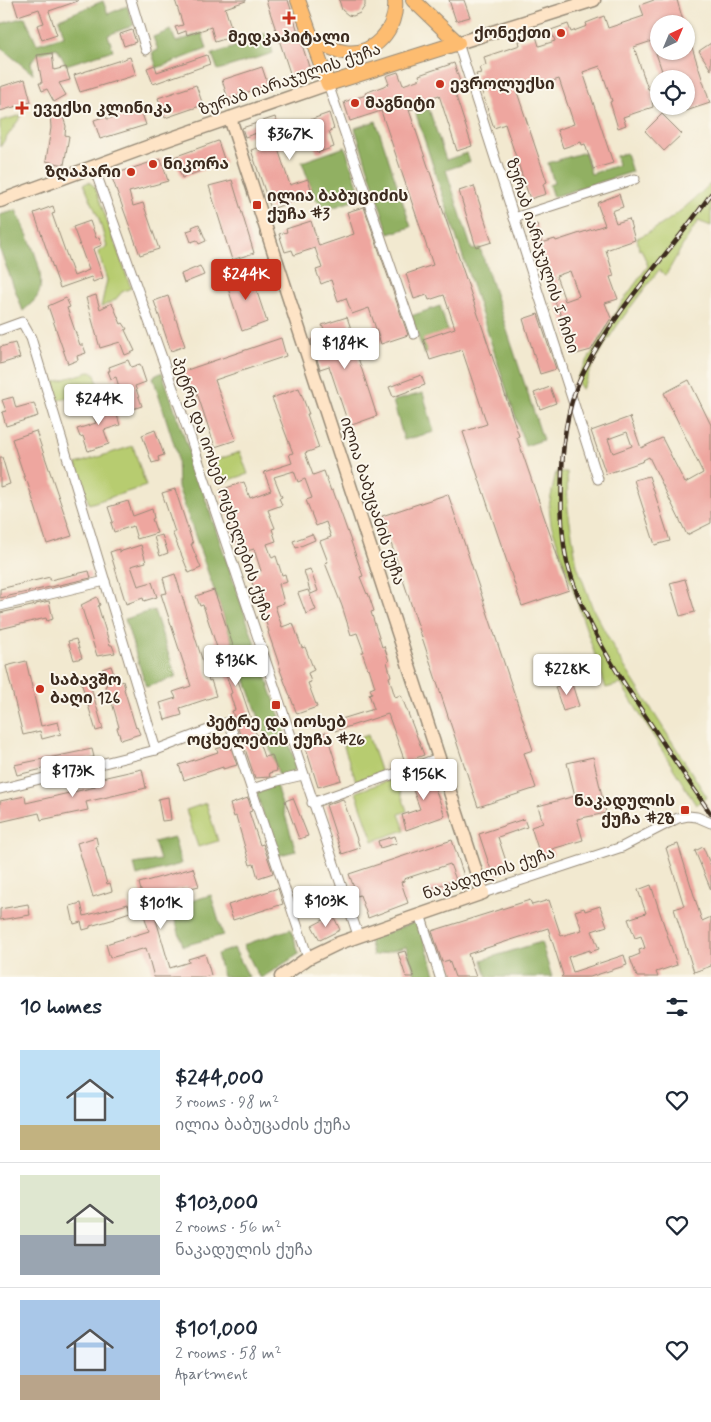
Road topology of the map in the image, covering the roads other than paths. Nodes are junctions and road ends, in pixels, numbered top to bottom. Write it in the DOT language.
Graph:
graph roads {
  1 [pos="131,0"];
  2 [pos="298,0"];
  3 [pos="394,0"];
  4 [pos="413,0"];
  5 [pos="594,0"];
  6 [pos="311,38"];
  7 [pos="458,43"];
  8 [pos="146,50"];
  9 [pos="328,84"];
  10 [pos="230,118"];
  11 [pos="92,168"];
  12 [pos="635,178"];
  13 [pos="0,201"];
  14 [pos="514,218"];
  15 [pos="0,330"];
  16 [pos="414,334"];
  17 [pos="598,479"];
  18 [pos="105,581"];
  19 [pos="0,606"];
  20 [pos="156,750"];
  21 [pos="439,758"];
  22 [pos="303,776"];
  23 [pos="0,789"];
  24 [pos="252,789"];
  25 [pos="312,803"];
  26 [pos="711,823"];
  27 [pos="483,893"];
  28 [pos="420,914"];
  29 [pos="358,935"];
  30 [pos="308,958"];
  31 [pos="293,973"];
  32 [pos="281,977"];
  33 [pos="440,977"];
  1 -- 8 [label="street"];
  2 -- 6 [label="main road"];
  3 -- 6 [label="main road"];
  4 -- 7 [label="main road"];
  5 -- 7 [label="street, ზურაბ იარაჯულის ქუჩა"];
  6 -- 9 [label="main road"];
  7 -- 9 [label="main road, ზურაბ იარაჯულის ქუჩა"];
  7 -- 14 [label="street, ზურაბ იარაჯულის I ჩიხი"];
  9 -- 10 [label="street, ზურაბ იარაჯულის ქუჩა"];
  9 -- 16 [label="street"];
  10 -- 11 [label="street, ზურაბ იარაჯულის ქუჩა"];
  10 -- 21 [label="street, ილია ბაბუცაძის ქუჩა"];
  11 -- 13 [label="street, ზურაბ იარაჯულის ქუჩა"];
  11 -- 22 [label="street, პეტრე და იოსებ ოცხელების ქუჩა"];
  12 -- 14 [label="street"];
  14 -- 17 [label="street, ზურაბ იარაჯულის I ჩიხი"];
  15 -- 18 [label="street"];
  18 -- 19 [label="street"];
  18 -- 20 [label="street"];
  20 -- 23 [label="street"];
  20 -- 24 [label="street"];
  21 -- 25 [label="street"];
  21 -- 27 [label="street, ილია ბაბუცაძის ქუჩა"];
  22 -- 24 [label="street"];
  22 -- 25 [label="street, პეტრე და იოსებ ოცხელების ქუჩა"];
  24 -- 30 [label="street"];
  25 -- 29 [label="street, პეტრე და იოსებ ოცხელების ქუჩა"];
  26 -- 27 [label="street, ნაკადულის ქუჩა"];
  27 -- 28 [label="street, ნაკადულის ქუჩა"];
  28 -- 29 [label="street, ნაკადულის ქუჩა"];
  28 -- 33 [label="street"];
  29 -- 30 [label="street, ნაკადულის ქუჩა"];
  30 -- 31 [label="street, ნაკადულის ქუჩა"];
  31 -- 32 [label="street, ნაკადულის ქუჩა"];
}
